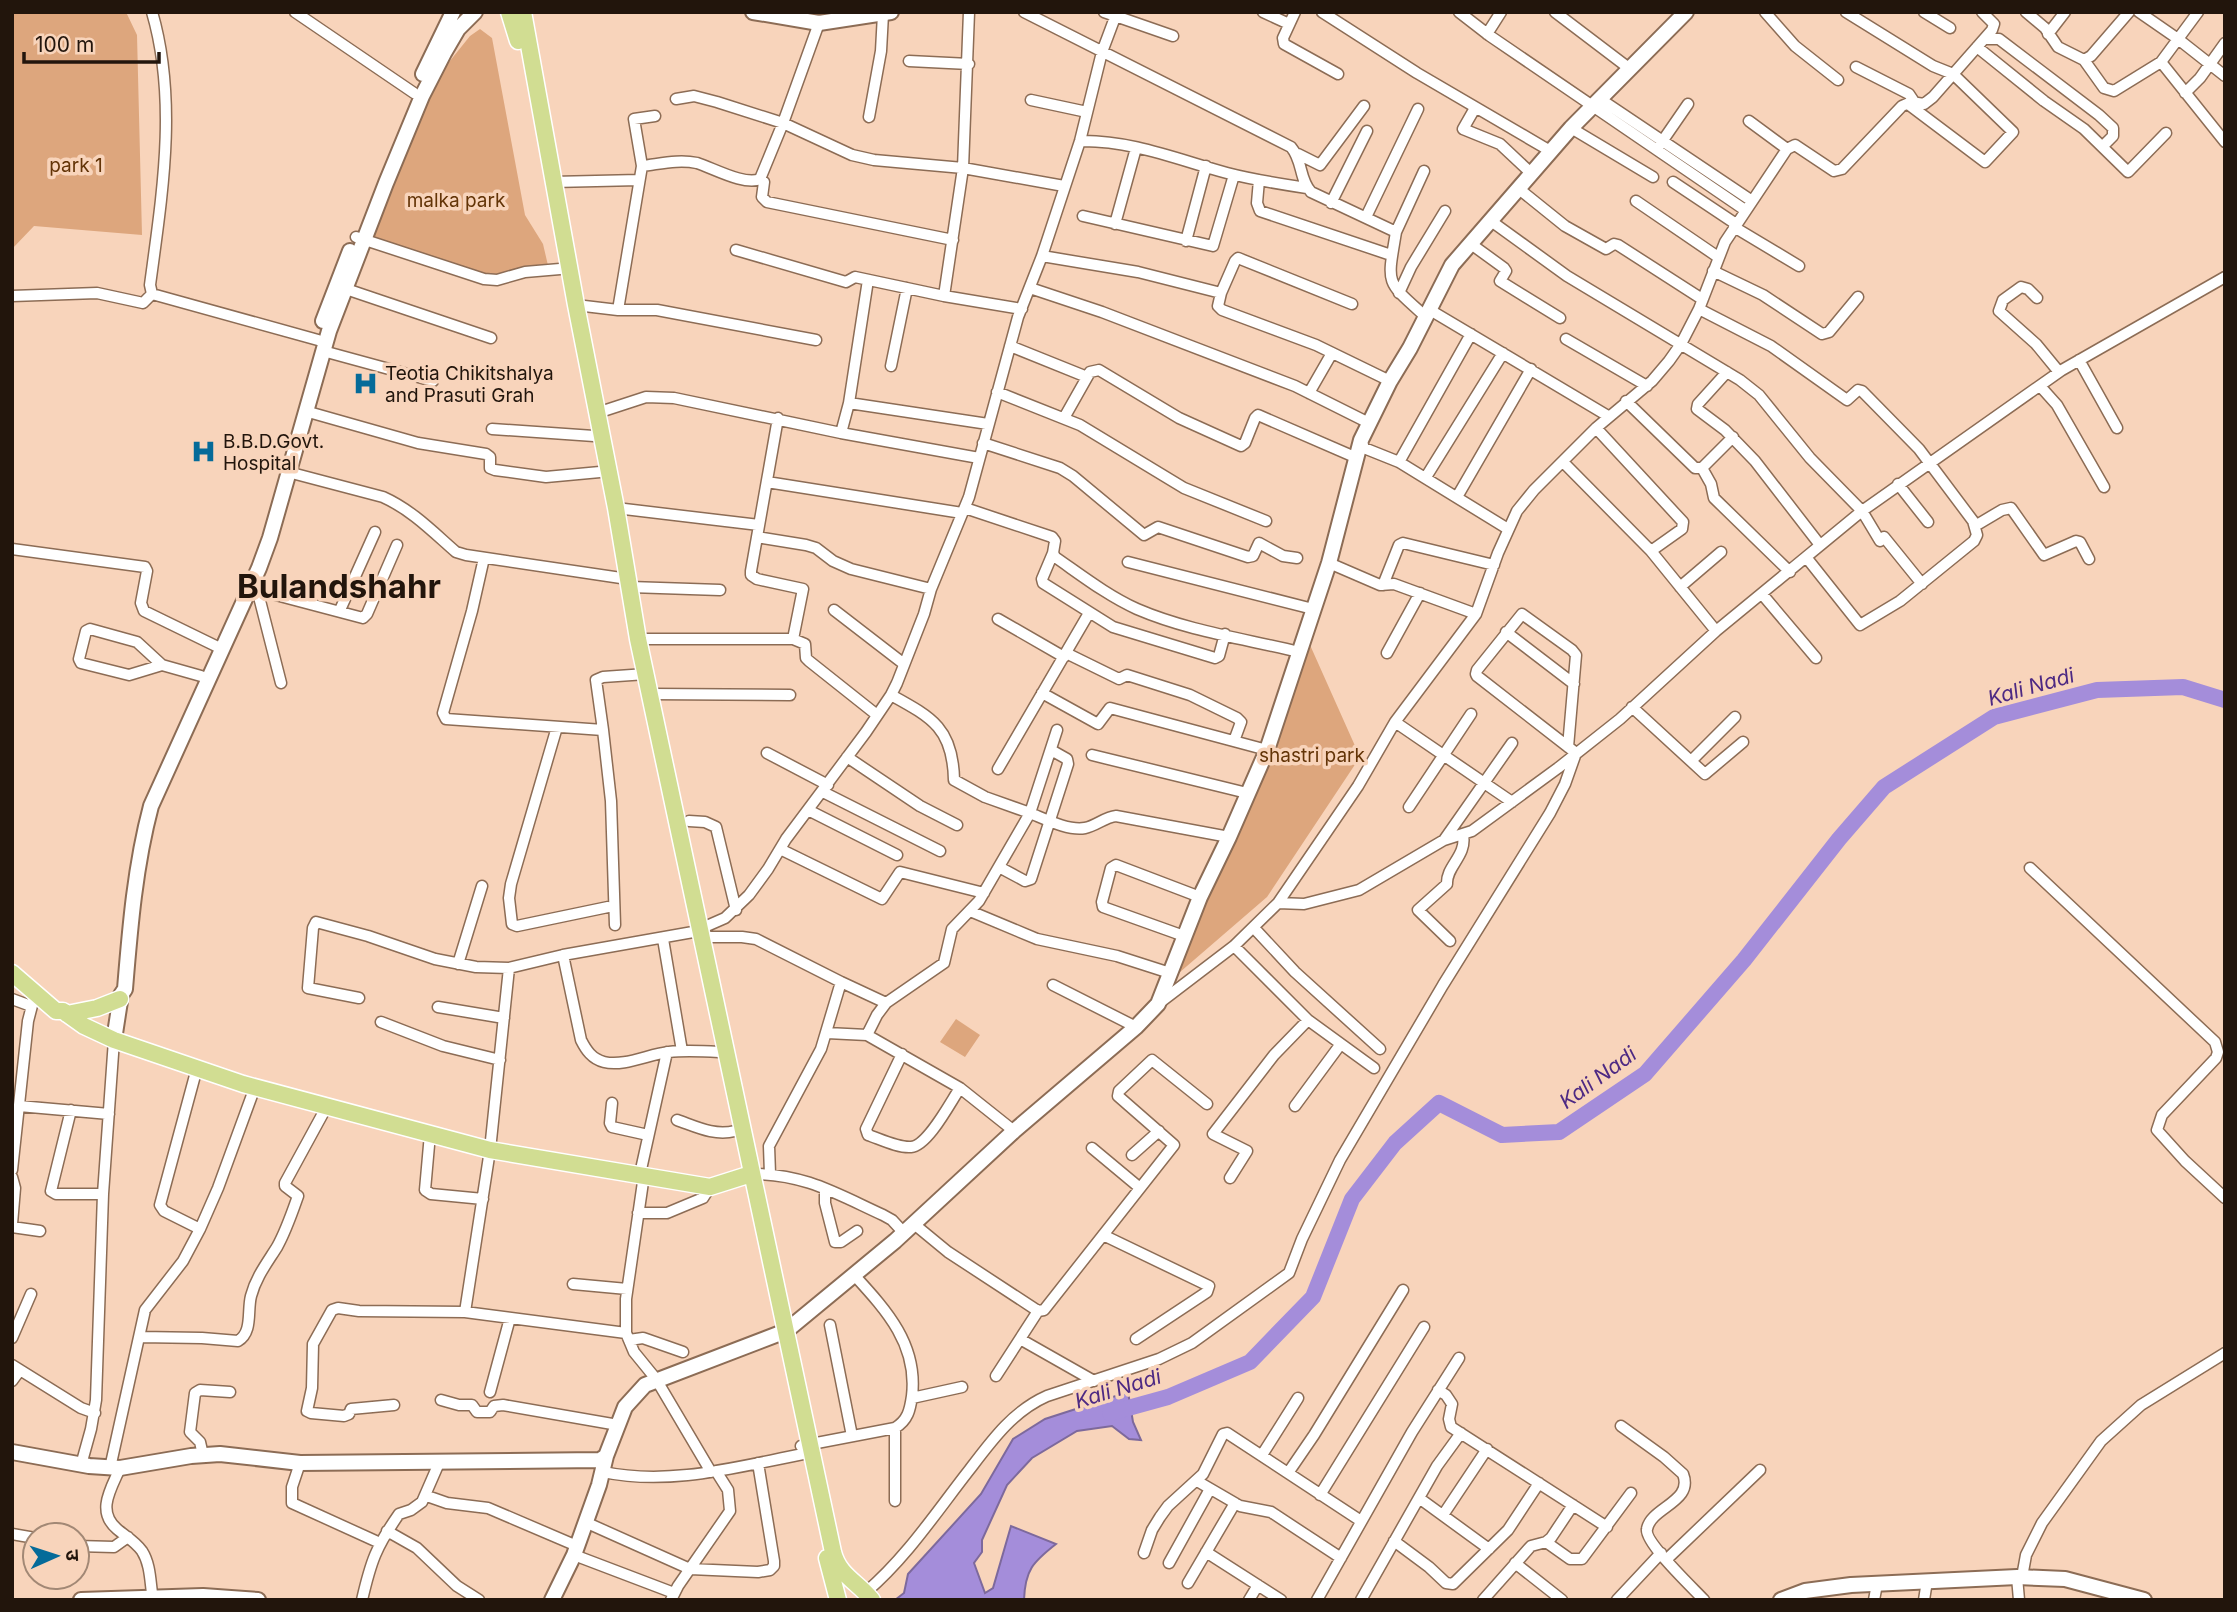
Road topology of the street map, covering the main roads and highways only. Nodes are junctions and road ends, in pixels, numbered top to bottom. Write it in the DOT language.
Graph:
graph roads {
  1 [pos="509,12"];
  2 [pos="523,12"];
  3 [pos="625,582"];
  4 [pos="642,674"];
  5 [pos="697,934"];
  6 [pos="12,963"];
  7 [pos="12,973"];
  8 [pos="121,997"];
  9 [pos="65,1012"];
  10 [pos="748,1176"];
  11 [pos="804,1448"];
  12 [pos="869,1596"];
  13 [pos="838,1600"];
  1 -- 3 [label="main road"];
  2 -- 3 [label="main road"];
  3 -- 4 [label="main road"];
  3 -- 4 [label="main road"];
  4 -- 5 [label="main road"];
  4 -- 5 [label="main road"];
  5 -- 10 [label="main road"];
  5 -- 10 [label="main road"];
  6 -- 9 [label="main road"];
  7 -- 9 [label="main road"];
  8 -- 9 [label="main road"];
  9 -- 10 [label="main road"];
  10 -- 11 [label="main road"];
  11 -- 12 [label="main road"];
  11 -- 13 [label="main road"];
}
